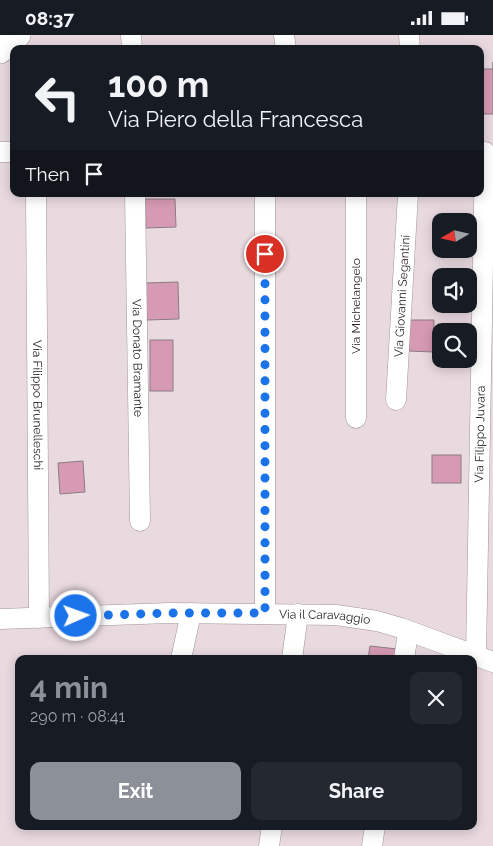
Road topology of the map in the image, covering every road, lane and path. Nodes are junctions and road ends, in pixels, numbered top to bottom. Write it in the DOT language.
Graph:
graph roads {
  1 [pos="18,35"];
  2 [pos="0,51"];
  3 [pos="486,152"];
  4 [pos="36,197"];
  5 [pos="135,197"];
  6 [pos="265,197"];
  7 [pos="356,197"];
  8 [pos="408,197"];
  9 [pos="396,400"];
  10 [pos="356,417"];
  11 [pos="140,521"];
  12 [pos="191,613"];
  13 [pos="265,613"];
  14 [pos="298,614"];
  15 [pos="39,618"];
  16 [pos="0,619"];
  17 [pos="408,633"];
  18 [pos="181,655"];
  19 [pos="293,655"];
  20 [pos="405,655"];
  21 [pos="472,655"];
  22 [pos="484,659"];
  23 [pos="271,830"];
  24 [pos="374,830"];
  25 [pos="269,846"];
  26 [pos="372,846"];
  1 -- 2 [label="main road"];
  3 -- 22 [label="street, Via Filippo Juvara"];
  4 -- 15 [label="street, Via Filippo Brunelleschi"];
  5 -- 11 [label="street, Via Donato Bramante"];
  6 -- 13 [label="street"];
  7 -- 10 [label="street, Via Michelangelo"];
  8 -- 9 [label="street, Via Giovanni Segantini"];
  12 -- 13 [label="street, Via il Caravaggio"];
  12 -- 15 [label="street, Via il Caravaggio"];
  12 -- 18 [label="street"];
  13 -- 14 [label="street, Via il Caravaggio"];
  14 -- 17 [label="street, Via il Caravaggio"];
  14 -- 19 [label="street"];
  15 -- 16 [label="street, Via il Caravaggio"];
  17 -- 20 [label="street"];
  17 -- 21 [label="street, Via il Caravaggio"];
  23 -- 25 [label="street"];
  24 -- 26 [label="street"];
}
